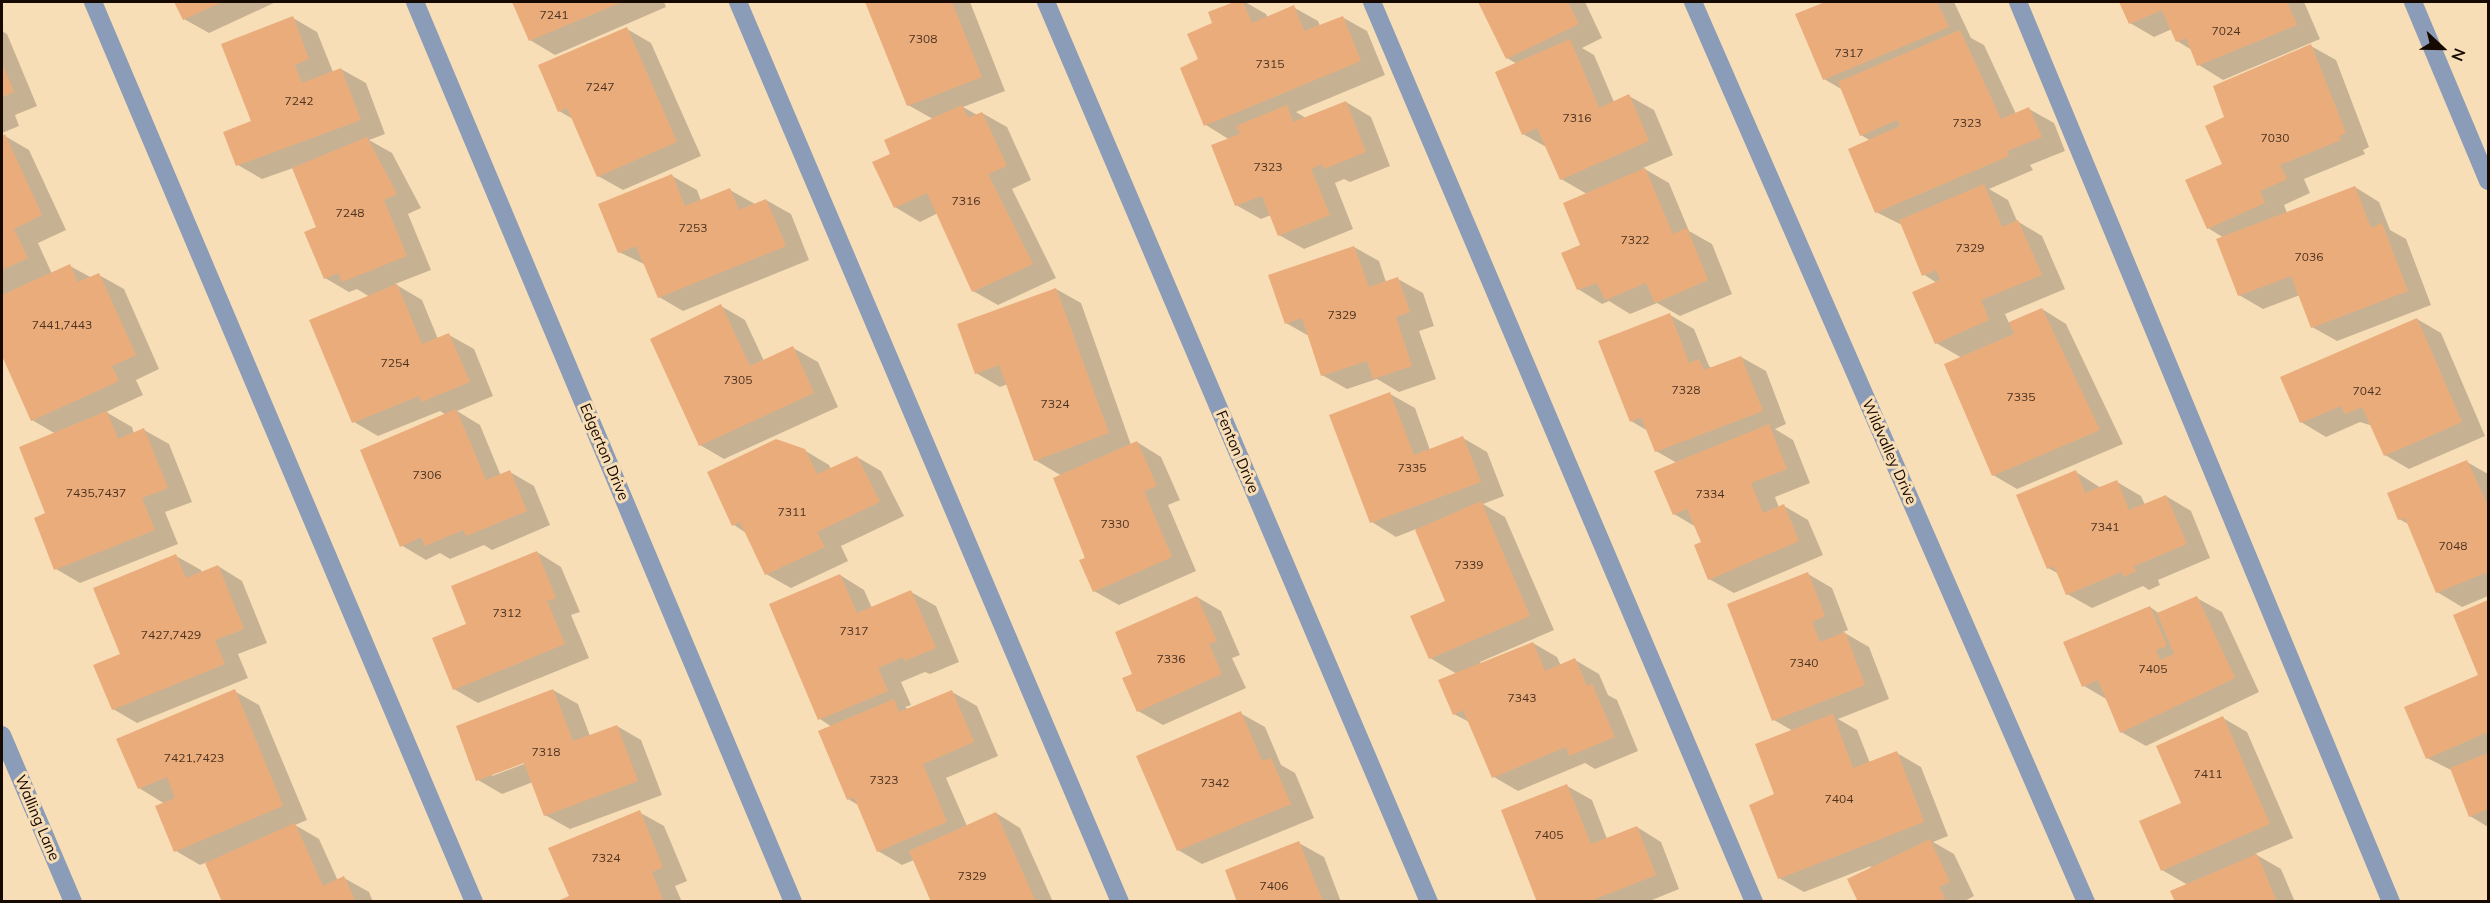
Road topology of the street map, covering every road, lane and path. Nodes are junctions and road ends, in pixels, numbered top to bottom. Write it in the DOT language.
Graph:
graph roads {
  1 [pos="93,2"];
  2 [pos="415,2"];
  3 [pos="738,2"];
  4 [pos="1046,2"];
  5 [pos="1372,2"];
  6 [pos="1693,2"];
  7 [pos="2018,2"];
  8 [pos="2413,2"];
  9 [pos="2488,181"];
  10 [pos="2,735"];
  11 [pos="73,902"];
  12 [pos="474,902"];
  13 [pos="793,902"];
  14 [pos="1120,902"];
  15 [pos="1429,902"];
  16 [pos="1754,902"];
  17 [pos="2086,902"];
  18 [pos="2391,902"];
  1 -- 12 [label="street"];
  2 -- 13 [label="street, Edgerton Drive"];
  3 -- 14 [label="street"];
  4 -- 15 [label="street, Fenton Drive"];
  5 -- 16 [label="street"];
  6 -- 17 [label="street, Wildvalley Drive"];
  7 -- 18 [label="street"];
  8 -- 9 [label="street"];
  10 -- 11 [label="street, Walling Lane"];
}
